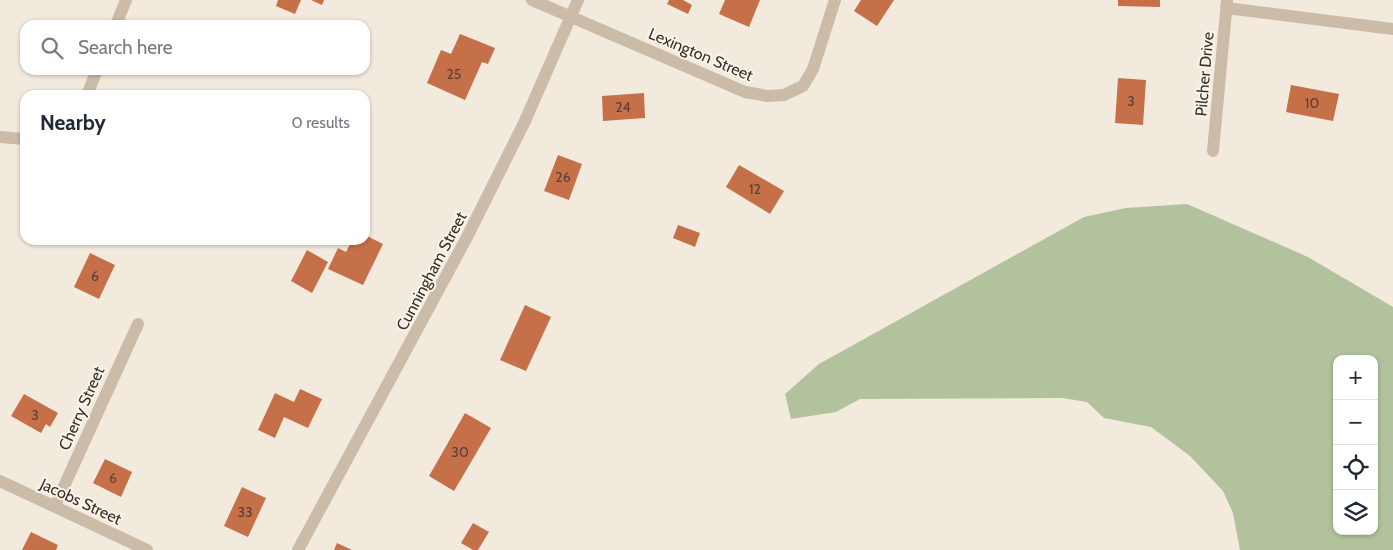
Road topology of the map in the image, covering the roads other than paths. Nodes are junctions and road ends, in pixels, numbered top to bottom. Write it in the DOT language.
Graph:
graph roads {
  1 [pos="126,0"];
  2 [pos="532,0"];
  3 [pos="578,0"];
  4 [pos="835,0"];
  5 [pos="1226,4"];
  6 [pos="571,16"];
  7 [pos="118,20"];
  8 [pos="1393,28"];
  9 [pos="95,75"];
  10 [pos="88,90"];
  11 [pos="0,137"];
  12 [pos="20,139"];
  13 [pos="1213,151"];
  14 [pos="138,324"];
  15 [pos="0,481"];
  16 [pos="54,506"];
  17 [pos="147,550"];
  18 [pos="298,550"];
  1 -- 7 [label="street"];
  2 -- 6 [label="street, Lexington Street"];
  3 -- 6 [label="street, Cunningham Street"];
  4 -- 6 [label="street, Lexington Street"];
  5 -- 8 [label="street"];
  5 -- 13 [label="street, Pilcher Drive"];
  6 -- 18 [label="street, Cunningham Street"];
  9 -- 10 [label="street"];
  11 -- 12 [label="street"];
  14 -- 16 [label="street, Cherry Street"];
  15 -- 16 [label="street, Jacobs Street"];
  16 -- 17 [label="street, Jacobs Street"];
}
